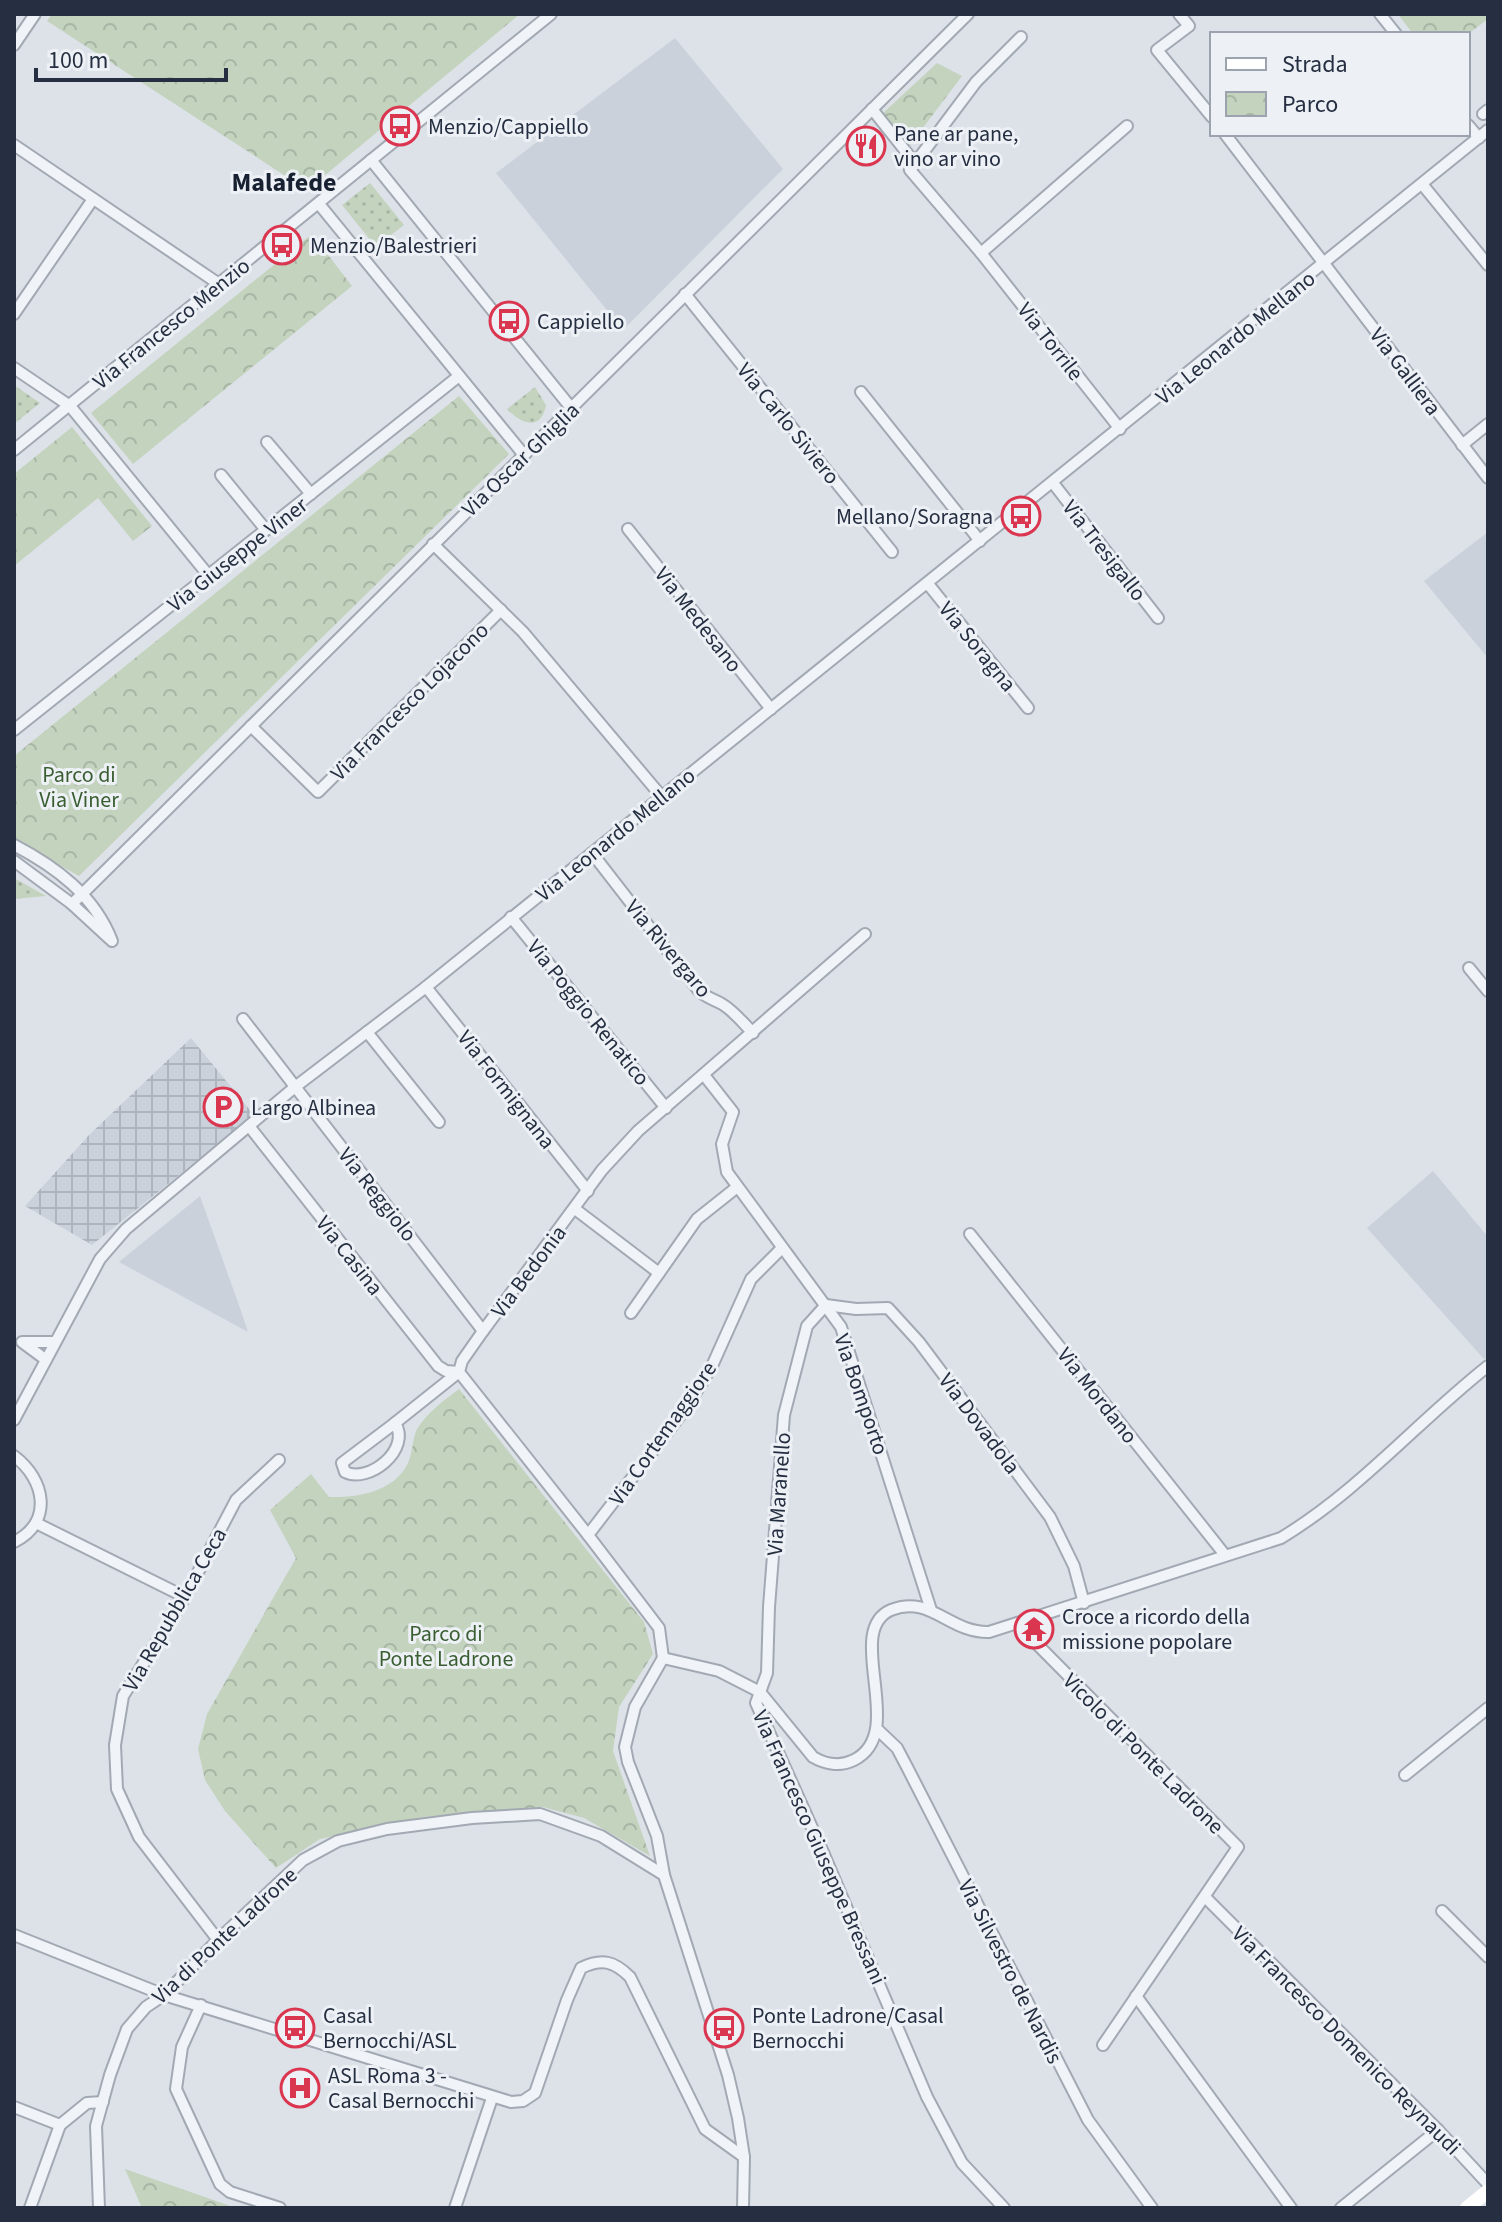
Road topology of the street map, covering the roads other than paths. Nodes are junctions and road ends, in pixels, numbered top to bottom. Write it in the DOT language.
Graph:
graph roads {
  1 [pos="35,14"];
  2 [pos="551,14"];
  3 [pos="968,14"];
  4 [pos="1179,14"];
  5 [pos="1380,14"];
  6 [pos="1394,32"];
  7 [pos="1021,37"];
  8 [pos="14,45"];
  9 [pos="872,109"];
  10 [pos="1210,115"];
  11 [pos="1127,126"];
  12 [pos="1483,134"];
  13 [pos="1227,136"];
  14 [pos="14,145"];
  15 [pos="371,160"];
  16 [pos="915,163"];
  17 [pos="1422,184"];
  18 [pos="93,199"];
  19 [pos="319,204"];
  20 [pos="981,253"];
  21 [pos="1325,264"];
  22 [pos="1488,265"];
  23 [pos="219,284"];
  24 [pos="685,294"];
  25 [pos="14,314"];
  26 [pos="14,368"];
  27 [pos="459,376"];
  28 [pos="861,392"];
  29 [pos="70,406"];
  30 [pos="572,409"];
  31 [pos="1488,424"];
  32 [pos="1120,429"];
  33 [pos="267,442"];
  34 [pos="1462,445"];
  35 [pos="14,450"];
  36 [pos="524,455"];
  37 [pos="221,475"];
  38 [pos="1488,478"];
  39 [pos="1053,483"];
  40 [pos="311,494"];
  41 [pos="628,529"];
  42 [pos="266,530"];
  43 [pos="980,541"];
  44 [pos="433,544"];
  45 [pos="892,552"];
  46 [pos="209,576"];
  47 [pos="928,584"];
  48 [pos="501,610"];
  49 [pos="1158,618"];
  50 [pos="1028,708"];
  51 [pos="771,709"];
  52 [pos="251,726"];
  53 [pos="14,730"];
  54 [pos="662,797"];
  55 [pos="14,845"];
  56 [pos="592,853"];
  57 [pos="14,861"];
  58 [pos="82,892"];
  59 [pos="72,904"];
  60 [pos="511,917"];
  61 [pos="865,934"];
  62 [pos="1469,968"];
  63 [pos="426,987"];
  64 [pos="1488,991"];
  65 [pos="243,1019"];
  66 [pos="367,1032"];
  67 [pos="753,1033"];
  68 [pos="704,1075"];
  69 [pos="295,1087"];
  70 [pos="666,1108"];
  71 [pos="439,1122"];
  72 [pos="249,1126"];
  73 [pos="736,1188"];
  74 [pos="588,1191"];
  75 [pos="575,1209"];
  76 [pos="970,1234"];
  77 [pos="782,1248"];
  78 [pos="659,1273"];
  79 [pos="826,1305"];
  80 [pos="631,1313"];
  81 [pos="483,1331"];
  82 [pos="18,1342"];
  83 [pos="54,1342"];
  84 [pos="45,1359"];
  85 [pos="1488,1366"];
  86 [pos="459,1372"];
  87 [pos="14,1420"];
  88 [pos="395,1423"];
  89 [pos="14,1456"];
  90 [pos="279,1460"];
  91 [pos="36,1523"];
  92 [pos="588,1535"];
  93 [pos="14,1542"];
  94 [pos="1225,1555"];
  95 [pos="185,1597"];
  96 [pos="1084,1603"];
  97 [pos="931,1610"];
  98 [pos="1017,1624"];
  99 [pos="663,1658"];
  100 [pos="760,1692"];
  101 [pos="1488,1708"];
  102 [pos="878,1730"];
  103 [pos="1405,1775"];
  104 [pos="664,1875"];
  105 [pos="1205,1897"];
  106 [pos="1442,1911"];
  107 [pos="14,1935"];
  108 [pos="218,1940"];
  109 [pos="1488,1957"];
  110 [pos="164,1995"];
  111 [pos="1136,1996"];
  112 [pos="201,2005"];
  113 [pos="1103,2045"];
  114 [pos="492,2098"];
  115 [pos="103,2102"];
  116 [pos="14,2107"];
  117 [pos="60,2125"];
  118 [pos="1438,2130"];
  119 [pos="744,2157"];
  120 [pos="1488,2184"];
  121 [pos="1488,2191"];
  122 [pos="30,2208"];
  123 [pos="99,2208"];
  124 [pos="280,2208"];
  125 [pos="455,2208"];
  126 [pos="743,2208"];
  127 [pos="1004,2208"];
  128 [pos="1152,2208"];
  129 [pos="1291,2208"];
  130 [pos="1341,2208"];
  131 [pos="1467,2208"];
  1 -- 8 [label="street"];
  2 -- 15 [label="street, Via Francesco Menzio"];
  3 -- 9 [label="street, Via Oscar Ghiglia"];
  4 -- 10 [label="street"];
  5 -- 6 [label="street"];
  7 -- 16 [label="street"];
  9 -- 16 [label="street, Via Torrile"];
  9 -- 24 [label="street, Via Oscar Ghiglia"];
  11 -- 20 [label="street"];
  12 -- 17 [label="street, Via Leonardo Mellano"];
  13 -- 21 [label="street, Via Galliera"];
  14 -- 18 [label="street"];
  15 -- 19 [label="street, Via Francesco Menzio"];
  15 -- 30 [label="street"];
  16 -- 20 [label="street, Via Torrile"];
  17 -- 21 [label="street, Via Leonardo Mellano"];
  17 -- 22 [label="street"];
  18 -- 23 [label="street"];
  18 -- 25 [label="street"];
  19 -- 23 [label="street, Via Francesco Menzio"];
  19 -- 27 [label="street"];
  20 -- 32 [label="street, Via Torrile"];
  21 -- 32 [label="street, Via Leonardo Mellano"];
  21 -- 34 [label="street, Via Galliera"];
  23 -- 29 [label="street, Via Francesco Menzio"];
  24 -- 30 [label="street, Via Oscar Ghiglia"];
  24 -- 45 [label="street, Via Carlo Siviero"];
  26 -- 29 [label="street"];
  27 -- 36 [label="street"];
  27 -- 40 [label="street, Via Giuseppe Viner"];
  28 -- 43 [label="street"];
  29 -- 35 [label="street, Via Francesco Menzio"];
  29 -- 46 [label="street"];
  30 -- 36 [label="street, Via Oscar Ghiglia"];
  31 -- 34 [label="street"];
  32 -- 39 [label="street, Via Leonardo Mellano"];
  33 -- 40 [label="street"];
  34 -- 38 [label="street, Via Galliera"];
  36 -- 44 [label="street, Via Oscar Ghiglia"];
  37 -- 42 [label="street"];
  39 -- 43 [label="street, Via Leonardo Mellano"];
  39 -- 49 [label="street, Via Tresigallo"];
  40 -- 42 [label="street, Via Giuseppe Viner"];
  41 -- 51 [label="street, Via Medesano"];
  42 -- 46 [label="street, Via Giuseppe Viner"];
  43 -- 47 [label="street, Via Leonardo Mellano"];
  44 -- 48 [label="street"];
  44 -- 52 [label="street, Via Oscar Ghiglia"];
  46 -- 53 [label="street, Via Giuseppe Viner"];
  47 -- 50 [label="street, Via Soragna"];
  47 -- 51 [label="street, Via Leonardo Mellano"];
  48 -- 52 [label="street, Via Francesco Lojacono"];
  48 -- 54 [label="street"];
  51 -- 54 [label="street, Via Leonardo Mellano"];
  52 -- 58 [label="street, Via Oscar Ghiglia"];
  54 -- 56 [label="street, Via Leonardo Mellano"];
  55 -- 58 [label="street"];
  56 -- 60 [label="street, Via Leonardo Mellano"];
  56 -- 67 [label="street, Via Rivergaro"];
  57 -- 59 [label="street"];
  58 -- 59 [label="street, Via Oscar Ghiglia"];
  58 -- 59 [label="street"];
  60 -- 63 [label="street, Via Leonardo Mellano"];
  60 -- 70 [label="street, Via Poggio Renatico"];
  61 -- 67 [label="street, Via Bedonia"];
  62 -- 64 [label="street"];
  63 -- 66 [label="street, Via Leonardo Mellano"];
  63 -- 74 [label="street, Via Formignana"];
  65 -- 69 [label="street, Via Reggiolo"];
  66 -- 69 [label="street, Via Leonardo Mellano"];
  66 -- 71 [label="street"];
  67 -- 68 [label="street, Via Bedonia"];
  68 -- 70 [label="street, Via Bedonia"];
  68 -- 73 [label="street, Via Bomporto"];
  69 -- 72 [label="street, Via Leonardo Mellano"];
  69 -- 81 [label="street, Via Reggiolo"];
  70 -- 74 [label="street, Via Bedonia"];
  72 -- 83 [label="street, Via Leonardo Mellano"];
  72 -- 86 [label="street, Via Casina"];
  73 -- 77 [label="street, Via Bomporto"];
  73 -- 78 [label="street"];
  74 -- 75 [label="street, Via Bedonia"];
  75 -- 78 [label="street"];
  75 -- 81 [label="street, Via Bedonia"];
  76 -- 94 [label="street, Via Mordano"];
  77 -- 79 [label="street, Via Bomporto"];
  77 -- 92 [label="street, Via Cortemaggiore"];
  78 -- 80 [label="street"];
  79 -- 96 [label="street, Via Dovadola"];
  79 -- 97 [label="street, Via Bomporto"];
  79 -- 100 [label="street, Via Maranello"];
  81 -- 86 [label="street, Via Bedonia"];
  82 -- 83 [label="street"];
  82 -- 84 [label="street"];
  83 -- 84 [label="street, Via Leonardo Mellano"];
  84 -- 87 [label="street, Via Leonardo Mellano"];
  85 -- 94 [label="street"];
  86 -- 88 [label="street"];
  86 -- 92 [label="street"];
  88 -- 88 [label="street"];
  89 -- 91 [label="street"];
  90 -- 95 [label="street, Via Repubblica Ceca"];
  91 -- 93 [label="street"];
  91 -- 95 [label="street"];
  92 -- 99 [label="street"];
  94 -- 96 [label="street"];
  95 -- 108 [label="street, Via Repubblica Ceca"];
  96 -- 98 [label="street"];
  97 -- 98 [label="street"];
  97 -- 102 [label="street"];
  98 -- 105 [label="street, Vicolo di Ponte Ladrone"];
  99 -- 100 [label="street"];
  99 -- 104 [label="street"];
  100 -- 102 [label="street"];
  100 -- 127 [label="street, Via Francesco Giuseppe Bressani"];
  101 -- 103 [label="street"];
  102 -- 128 [label="street, Via Silvestro de Nardis"];
  104 -- 108 [label="street, Via di Ponte Ladrone"];
  104 -- 119 [label="street"];
  105 -- 111 [label="street, Vicolo di Ponte Ladrone"];
  105 -- 118 [label="street, Via Francesco Domenico Reynaudi"];
  106 -- 109 [label="street"];
  107 -- 110 [label="street"];
  108 -- 110 [label="street, Via di Ponte Ladrone"];
  110 -- 112 [label="street"];
  110 -- 115 [label="street, Via di Ponte Ladrone"];
  111 -- 113 [label="street, Vicolo di Ponte Ladrone"];
  111 -- 129 [label="street"];
  112 -- 114 [label="street"];
  112 -- 124 [label="street"];
  114 -- 119 [label="street"];
  114 -- 125 [label="street"];
  115 -- 117 [label="street"];
  115 -- 123 [label="street, Via di Ponte Ladrone"];
  116 -- 117 [label="street"];
  117 -- 122 [label="street"];
  118 -- 120 [label="street, Via Francesco Domenico Reynaudi"];
  118 -- 130 [label="street"];
  119 -- 126 [label="street"];
  121 -- 131 [label="street"];
}
